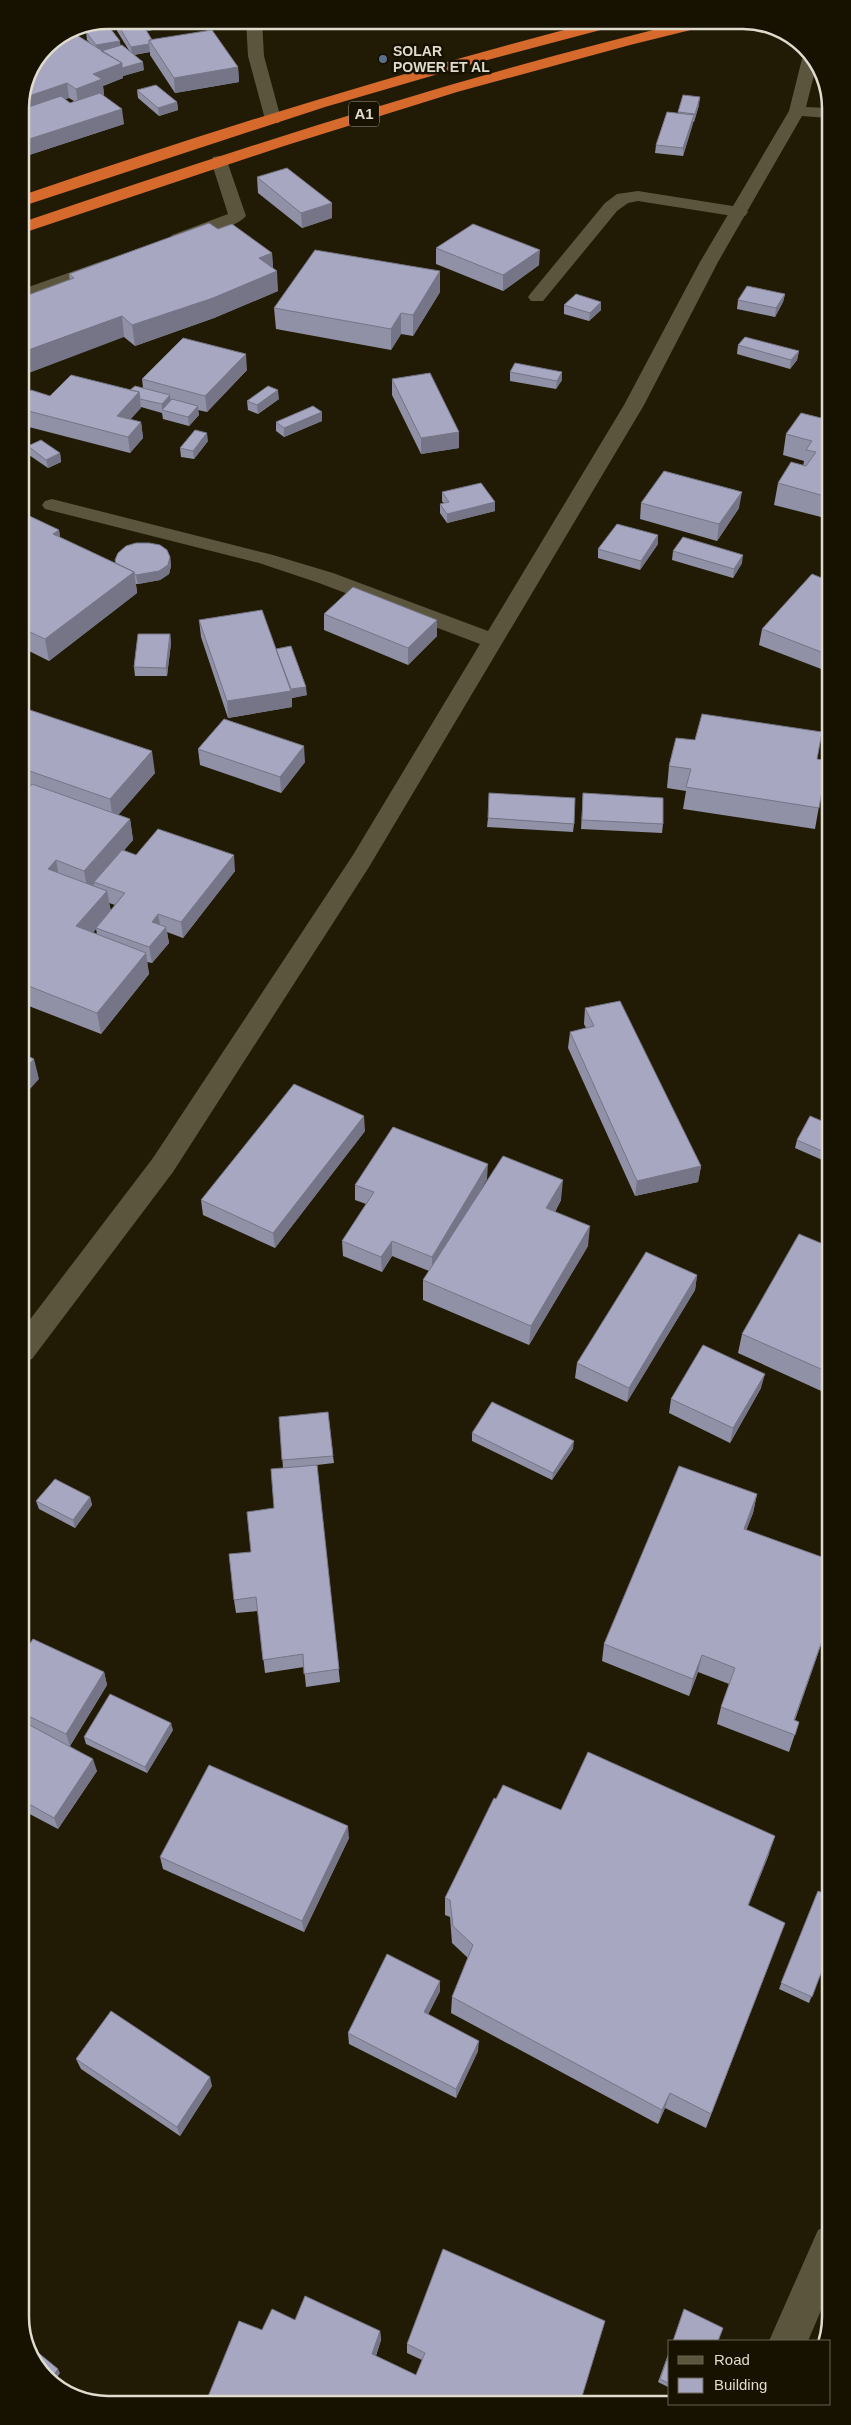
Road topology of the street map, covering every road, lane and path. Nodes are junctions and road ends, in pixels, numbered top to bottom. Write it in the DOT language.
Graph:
graph roads {
  1 [pos="254,29"];
  2 [pos="587,29"];
  3 [pos="677,29"];
  4 [pos="809,64"];
  5 [pos="797,111"];
  6 [pos="822,113"];
  7 [pos="273,119"];
  8 [pos="219,161"];
  9 [pos="29,199"];
  10 [pos="738,212"];
  11 [pos="29,226"];
  12 [pos="164,244"];
  13 [pos="118,261"];
  14 [pos="29,293"];
  15 [pos="537,297"];
  16 [pos="52,505"];
  17 [pos="492,641"];
  18 [pos="29,1342"];
  19 [pos="822,2263"];
  20 [pos="788,2340"];
  1 -- 7 [label="street"];
  2 -- 7 [label="highway, A1"];
  3 -- 8 [label="highway, A1"];
  4 -- 5 [label="street"];
  5 -- 6 [label="street"];
  5 -- 10 [label="street"];
  7 -- 9 [label="highway, A1"];
  8 -- 11 [label="highway, A1"];
  8 -- 12 [label="street"];
  10 -- 15 [label="street"];
  10 -- 17 [label="street"];
  13 -- 14 [label="street"];
  16 -- 17 [label="street"];
  17 -- 18 [label="street"];
  19 -- 20 [label="street"];
}
